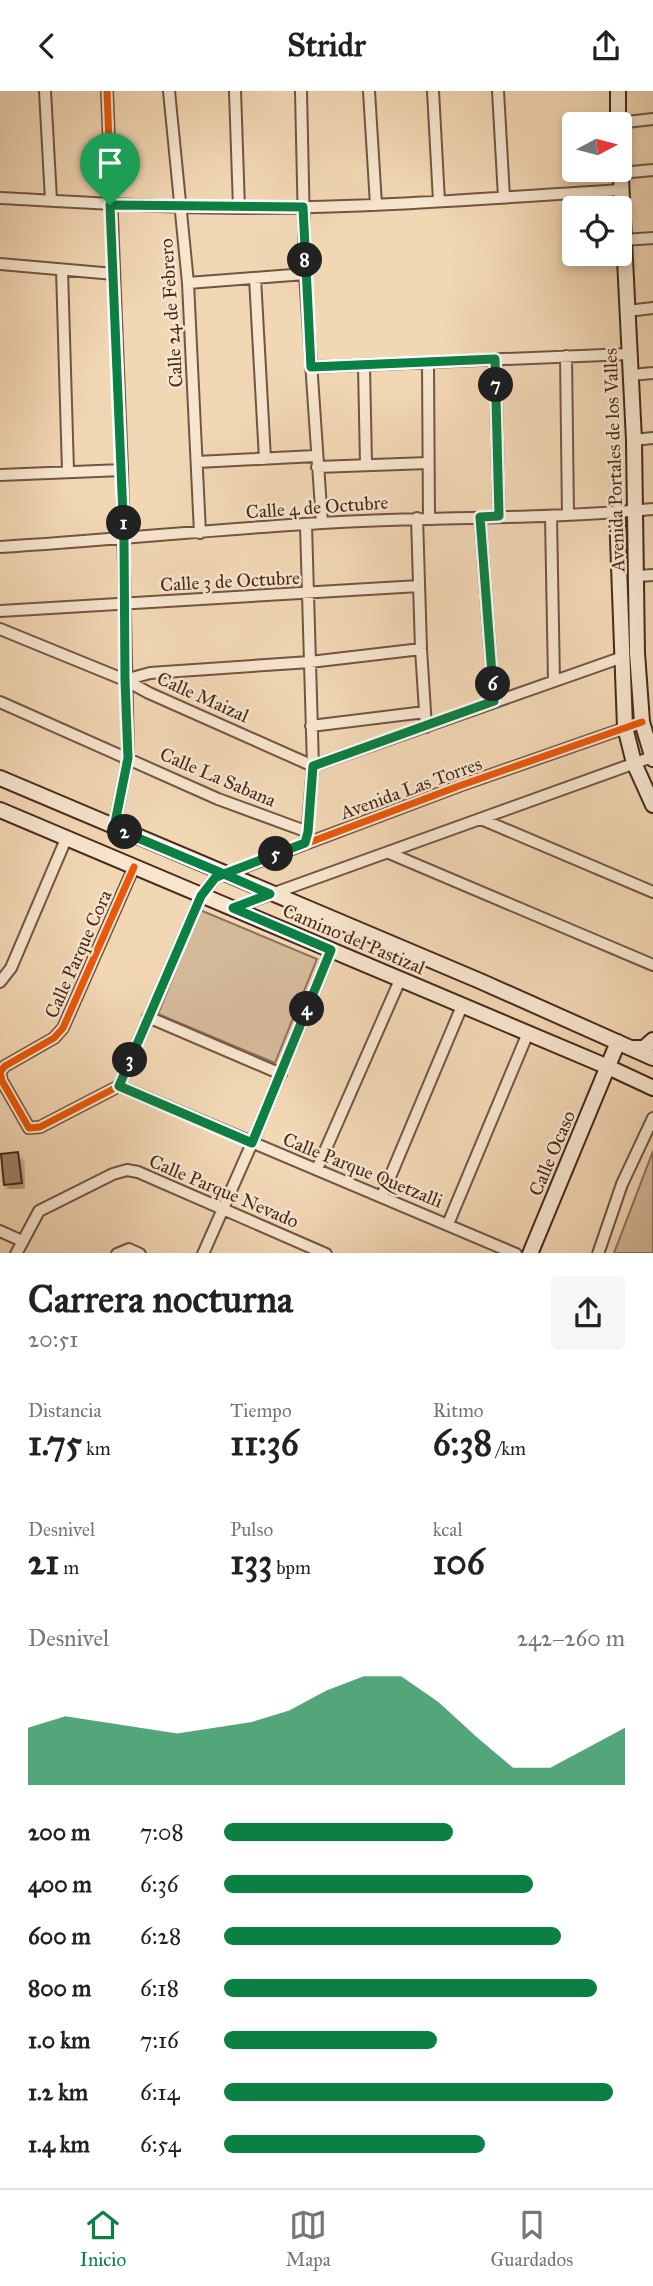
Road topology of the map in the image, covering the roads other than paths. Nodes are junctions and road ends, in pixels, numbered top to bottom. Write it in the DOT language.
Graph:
graph roads {
  1 [pos="45,91"];
  2 [pos="107,91"];
  3 [pos="169,91"];
  4 [pos="235,91"];
  5 [pos="300,91"];
  6 [pos="369,91"];
  7 [pos="433,91"];
  8 [pos="498,91"];
  9 [pos="618,91"];
  10 [pos="618,112"];
  11 [pos="653,120"];
  12 [pos="632,122"];
  13 [pos="632,167"];
  14 [pos="653,170"];
  15 [pos="621,182"];
  16 [pos="621,190"];
  17 [pos="621,196"];
  18 [pos="504,197"];
  19 [pos="0,198"];
  20 [pos="51,200"];
  21 [pos="439,201"];
  22 [pos="110,205"];
  23 [pos="376,205"];
  24 [pos="179,207"];
  25 [pos="303,207"];
  26 [pos="239,208"];
  27 [pos="653,238"];
  28 [pos="632,240"];
  29 [pos="0,264"];
  30 [pos="626,266"];
  31 [pos="62,271"];
  32 [pos="114,274"];
  33 [pos="305,274"];
  34 [pos="255,278"];
  35 [pos="188,283"];
  36 [pos="653,309"];
  37 [pos="628,311"];
  38 [pos="629,354"];
  39 [pos="566,356"];
  40 [pos="495,359"];
  41 [pos="428,363"];
  42 [pos="363,366"];
  43 [pos="311,367"];
  44 [pos="653,373"];
  45 [pos="631,375"];
  46 [pos="653,438"];
  47 [pos="634,440"];
  48 [pos="265,459"];
  49 [pos="197,462"];
  50 [pos="316,462"];
  51 [pos="428,463"];
  52 [pos="366,464"];
  53 [pos="122,470"];
  54 [pos="68,471"];
  55 [pos="0,475"];
  56 [pos="653,509"];
  57 [pos="636,511"];
  58 [pos="617,512"];
  59 [pos="568,515"];
  60 [pos="499,516"];
  61 [pos="480,517"];
  62 [pos="551,517"];
  63 [pos="423,518"];
  64 [pos="322,523"];
  65 [pos="306,525"];
  66 [pos="200,533"];
  67 [pos="124,540"];
  68 [pos="0,547"];
  69 [pos="645,576"];
  70 [pos="419,586"];
  71 [pos="309,594"];
  72 [pos="124,604"];
  73 [pos="0,611"];
  74 [pos="0,629"];
  75 [pos="421,649"];
  76 [pos="623,657"];
  77 [pos="310,662"];
  78 [pos="125,680"];
  79 [pos="554,681"];
  80 [pos="494,701"];
  81 [pos="0,702"];
  82 [pos="425,712"];
  83 [pos="642,722"];
  84 [pos="311,726"];
  85 [pos="426,727"];
  86 [pos="625,727"];
  87 [pos="128,758"];
  88 [pos="653,758"];
  89 [pos="634,763"];
  90 [pos="313,766"];
  91 [pos="0,778"];
  92 [pos="653,804"];
  93 [pos="0,810"];
  94 [pos="481,819"];
  95 [pos="114,828"];
  96 [pos="306,838"];
  97 [pos="66,839"];
  98 [pos="389,853"];
  99 [pos="134,867"];
  100 [pos="224,874"];
  101 [pos="653,892"];
  102 [pos="270,894"];
  103 [pos="201,896"];
  104 [pos="233,908"];
  105 [pos="331,950"];
  106 [pos="653,965"];
  107 [pos="401,980"];
  108 [pos="0,982"];
  109 [pos="462,1006"];
  110 [pos="148,1017"];
  111 [pos="528,1033"];
  112 [pos="653,1040"];
  113 [pos="624,1045"];
  114 [pos="653,1058"];
  115 [pos="608,1067"];
  116 [pos="281,1074"];
  117 [pos="119,1086"];
  118 [pos="653,1088"];
  119 [pos="653,1118"];
  120 [pos="252,1143"];
  121 [pos="317,1169"];
  122 [pos="382,1196"];
  123 [pos="223,1210"];
  124 [pos="448,1224"];
  125 [pos="0,1231"];
  126 [pos="22,1241"];
  127 [pos="16,1253"];
  128 [pos="119,1253"];
  129 [pos="138,1253"];
  130 [pos="203,1253"];
  131 [pos="324,1253"];
  132 [pos="514,1253"];
  133 [pos="530,1253"];
  134 [pos="598,1253"];
  1 -- 20 [label="street"];
  2 -- 22 [label="street"];
  3 -- 24 [label="street, Calle 24 de Febrero"];
  4 -- 26 [label="street"];
  5 -- 25 [label="street"];
  6 -- 23 [label="street"];
  7 -- 21 [label="street"];
  8 -- 18 [label="street"];
  9 -- 10 [label="street"];
  11 -- 12 [label="street"];
  13 -- 14 [label="street"];
  15 -- 16 [label="street, Avenida Portales de los Valles"];
  16 -- 17 [label="street, Avenida Portales de los Valles"];
  16 -- 18 [label="street"];
  18 -- 21 [label="street"];
  19 -- 20 [label="street"];
  20 -- 22 [label="street"];
  21 -- 23 [label="street"];
  22 -- 24 [label="street"];
  22 -- 32 [label="street"];
  23 -- 25 [label="street"];
  24 -- 26 [label="street"];
  24 -- 35 [label="street, Calle 24 de Febrero"];
  25 -- 26 [label="street"];
  25 -- 33 [label="street"];
  27 -- 28 [label="street"];
  29 -- 31 [label="street"];
  30 -- 37 [label="street, Avenida Portales de los Valles"];
  31 -- 32 [label="street"];
  31 -- 54 [label="street"];
  32 -- 53 [label="street"];
  33 -- 34 [label="street"];
  33 -- 43 [label="street"];
  34 -- 35 [label="street"];
  34 -- 48 [label="street"];
  35 -- 49 [label="street, Calle 24 de Febrero"];
  36 -- 37 [label="street"];
  37 -- 38 [label="street, Avenida Portales de los Valles"];
  38 -- 39 [label="street"];
  38 -- 45 [label="street, Avenida Portales de los Valles"];
  39 -- 40 [label="street"];
  39 -- 59 [label="street"];
  40 -- 41 [label="street"];
  40 -- 60 [label="street"];
  41 -- 42 [label="street"];
  41 -- 51 [label="street"];
  42 -- 43 [label="street"];
  42 -- 52 [label="street"];
  43 -- 50 [label="street"];
  44 -- 45 [label="street"];
  45 -- 47 [label="street, Avenida Portales de los Valles"];
  46 -- 47 [label="street"];
  47 -- 57 [label="street, Avenida Portales de los Valles"];
  48 -- 49 [label="street"];
  48 -- 50 [label="street"];
  49 -- 66 [label="street, Calle 24 de Febrero"];
  50 -- 52 [label="street"];
  50 -- 64 [label="street"];
  51 -- 52 [label="street"];
  51 -- 63 [label="street"];
  53 -- 54 [label="street"];
  53 -- 67 [label="street"];
  54 -- 55 [label="street"];
  56 -- 57 [label="street, Calle 4 de Octubre"];
  57 -- 58 [label="street, Calle 4 de Octubre"];
  57 -- 69 [label="street, Avenida Portales de los Valles"];
  58 -- 59 [label="street, Calle 4 de Octubre"];
  58 -- 76 [label="street, Avenida Portales de los Valles"];
  59 -- 62 [label="street, Calle 4 de Octubre"];
  60 -- 61 [label="street, Calle 4 de Octubre"];
  60 -- 62 [label="street, Calle 4 de Octubre"];
  61 -- 63 [label="street, Calle 4 de Octubre"];
  61 -- 80 [label="street"];
  62 -- 79 [label="street"];
  63 -- 64 [label="street, Calle 4 de Octubre"];
  63 -- 70 [label="street"];
  64 -- 65 [label="street, Calle 4 de Octubre"];
  65 -- 66 [label="street, Calle 4 de Octubre"];
  65 -- 71 [label="street"];
  66 -- 67 [label="street, Calle 4 de Octubre"];
  67 -- 68 [label="street, Calle 4 de Octubre"];
  67 -- 72 [label="street"];
  69 -- 83 [label="street, Avenida Portales de los Valles"];
  70 -- 71 [label="street, Calle 3 de Octubre"];
  70 -- 75 [label="street"];
  71 -- 72 [label="street, Calle 3 de Octubre"];
  71 -- 77 [label="street"];
  72 -- 73 [label="street, Calle 3 de Octubre"];
  72 -- 78 [label="street"];
  74 -- 78 [label="street, Calle Maizal"];
  75 -- 77 [label="street"];
  75 -- 82 [label="street"];
  76 -- 79 [label="street"];
  76 -- 86 [label="street, Avenida Portales de los Valles"];
  77 -- 78 [label="street"];
  77 -- 84 [label="street"];
  78 -- 87 [label="street"];
  78 -- 90 [label="street, Calle Maizal"];
  79 -- 80 [label="street"];
  80 -- 85 [label="street"];
  81 -- 87 [label="street, Calle La Sabana"];
  82 -- 84 [label="street"];
  82 -- 85 [label="street"];
  83 -- 86 [label="street, Avenida Las Torres"];
  83 -- 88 [label="street, Avenida Portales de los Valles"];
  84 -- 90 [label="street"];
  85 -- 90 [label="street"];
  86 -- 89 [label="street, Avenida Portales de los Valles"];
  86 -- 96 [label="street, Avenida Las Torres"];
  87 -- 95 [label="street"];
  87 -- 96 [label="street, Calle La Sabana"];
  88 -- 89 [label="street"];
  89 -- 92 [label="street, Avenida Portales de los Valles"];
  89 -- 94 [label="street"];
  90 -- 96 [label="street"];
  91 -- 95 [label="street, Camino del Pastizal"];
  93 -- 97 [label="street, Camino del Pastizal"];
  94 -- 98 [label="street"];
  94 -- 101 [label="street"];
  95 -- 100 [label="street, Camino del Pastizal"];
  96 -- 100 [label="street, Avenida Las Torres"];
  97 -- 99 [label="street, Camino del Pastizal"];
  97 -- 108 [label="street"];
  98 -- 102 [label="street"];
  98 -- 106 [label="street"];
  99 -- 103 [label="street, Camino del Pastizal"];
  99 -- 117 [label="street, Calle Parque Cora"];
  100 -- 102 [label="street, Camino del Pastizal"];
  100 -- 103 [label="street, Avenida Las Torres"];
  102 -- 104 [label="street"];
  102 -- 113 [label="street, Camino del Pastizal"];
  103 -- 104 [label="street, Camino del Pastizal"];
  103 -- 110 [label="street"];
  104 -- 105 [label="street, Camino del Pastizal"];
  105 -- 107 [label="street, Camino del Pastizal"];
  105 -- 116 [label="street"];
  107 -- 109 [label="street, Camino del Pastizal"];
  107 -- 121 [label="street"];
  109 -- 111 [label="street, Camino del Pastizal"];
  109 -- 122 [label="street"];
  110 -- 116 [label="street"];
  110 -- 117 [label="street"];
  111 -- 115 [label="street, Camino del Pastizal"];
  111 -- 124 [label="street"];
  112 -- 113 [label="street"];
  113 -- 114 [label="street, Camino del Pastizal"];
  113 -- 115 [label="street, Calle Ocaso"];
  115 -- 118 [label="street, Camino del Pastizal"];
  115 -- 133 [label="street, Calle Ocaso"];
  116 -- 120 [label="street"];
  117 -- 120 [label="street, Calle Parque Quetzalli"];
  119 -- 134 [label="street"];
  120 -- 121 [label="street, Calle Parque Quetzalli"];
  120 -- 123 [label="street"];
  121 -- 122 [label="street, Calle Parque Quetzalli"];
  122 -- 124 [label="street, Calle Parque Quetzalli"];
  123 -- 126 [label="street, Calle Parque Nevado"];
  123 -- 130 [label="street"];
  123 -- 131 [label="street, Calle Parque Nevado"];
  124 -- 132 [label="street, Calle Parque Quetzalli"];
  125 -- 126 [label="street"];
  126 -- 127 [label="street, Calle Parque Nevado"];
  128 -- 129 [label="street"];
}
